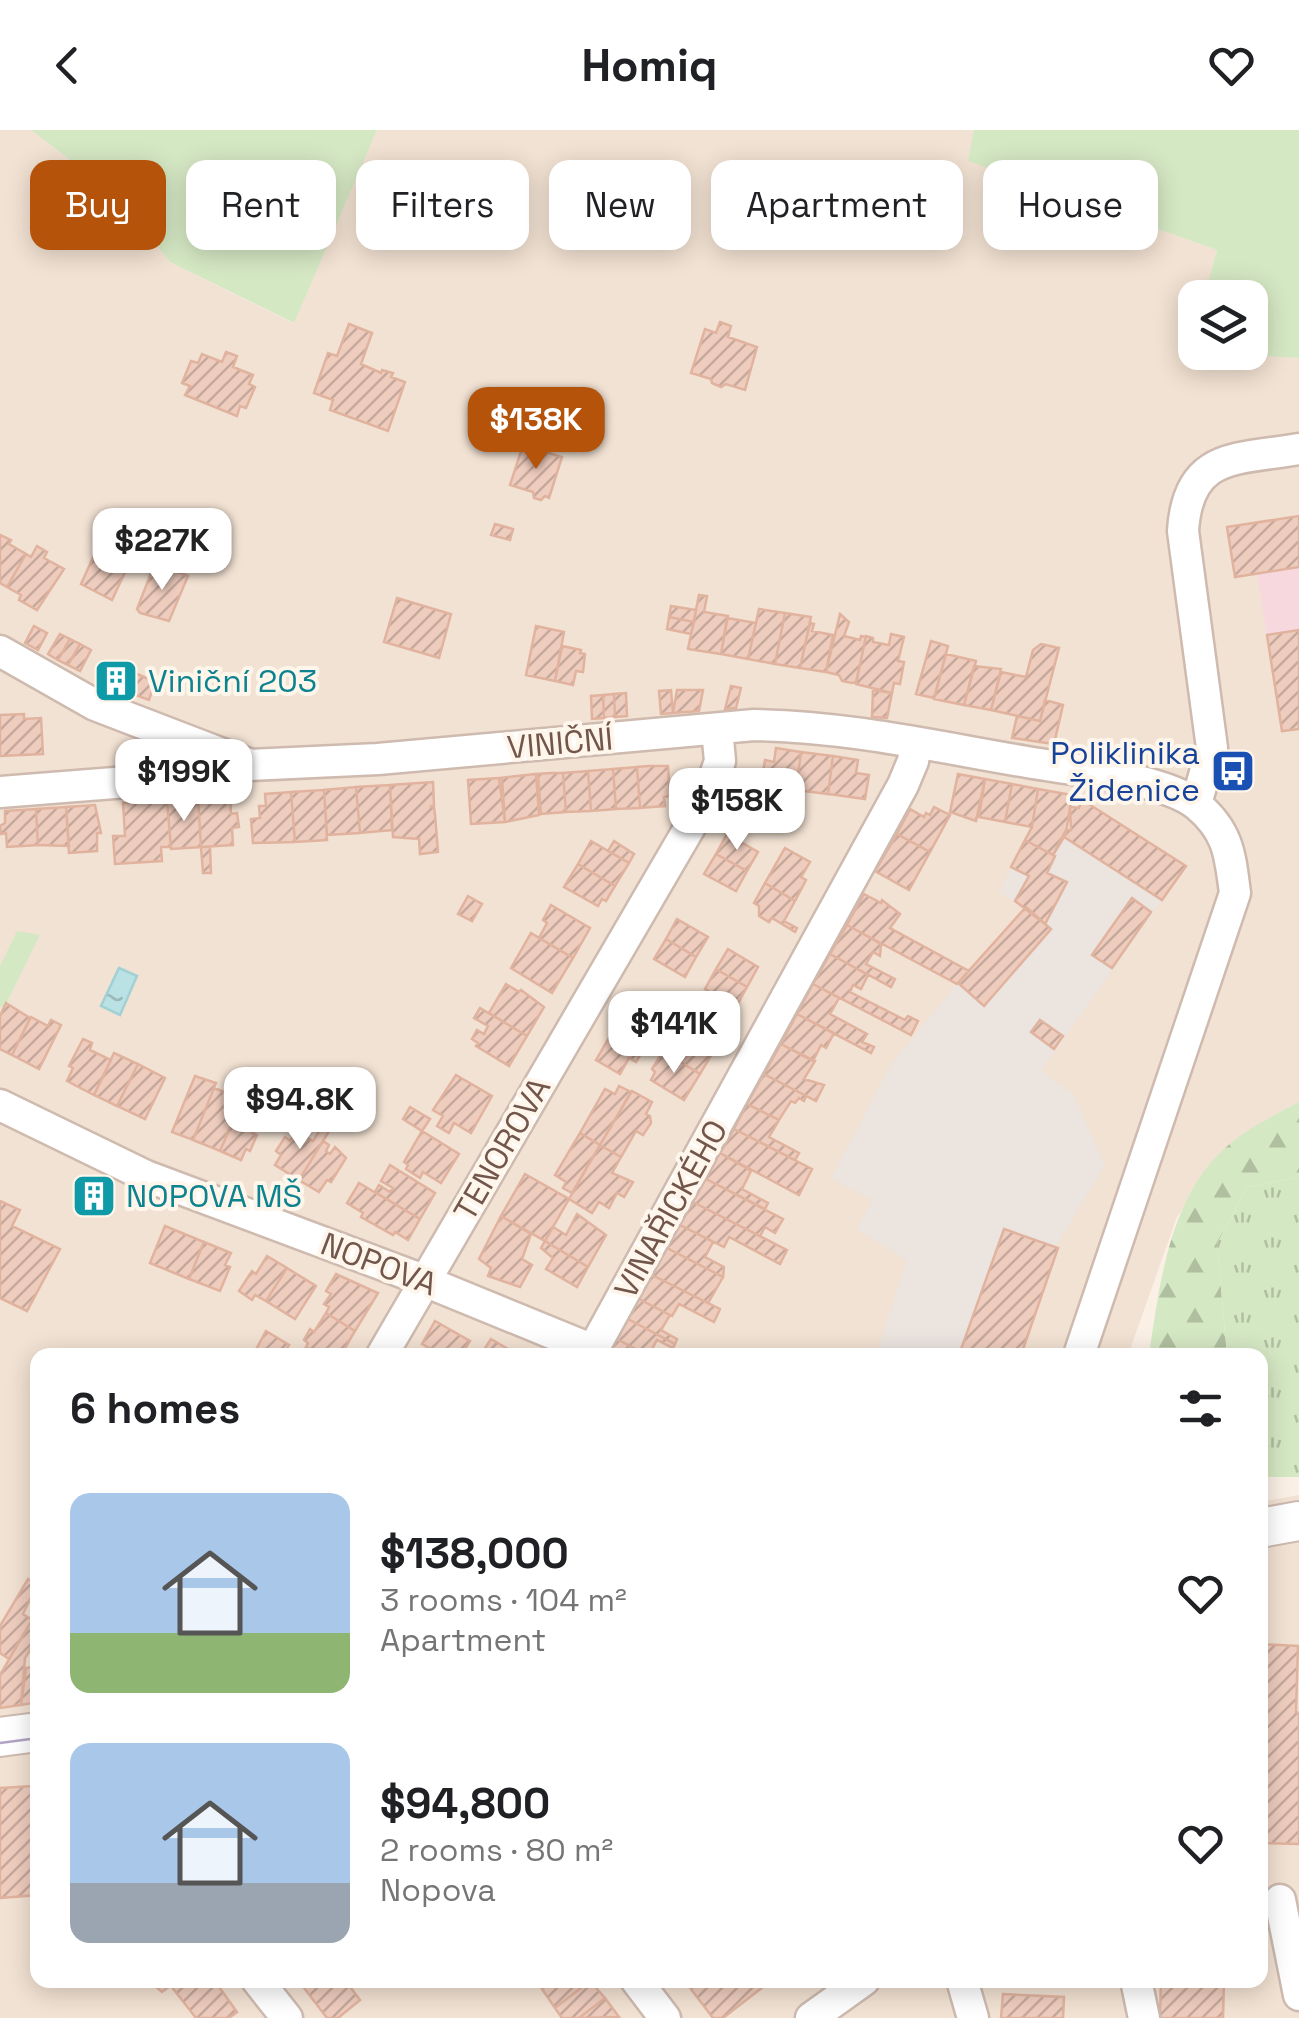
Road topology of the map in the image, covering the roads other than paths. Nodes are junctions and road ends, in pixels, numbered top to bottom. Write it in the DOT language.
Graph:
graph roads {
  1 [pos="1299,449"];
  2 [pos="0,651"];
  3 [pos="718,729"];
  4 [pos="916,743"];
  5 [pos="251,765"];
  6 [pos="0,792"];
  7 [pos="1196,804"];
  8 [pos="0,1105"];
  9 [pos="425,1281"];
  10 [pos="386,1348"];
  11 [pos="583,1348"];
  12 [pos="594,1348"];
  13 [pos="1081,1348"];
  14 [pos="1299,1520"];
  15 [pos="1268,1526"];
  16 [pos="30,1733"];
  17 [pos="0,1736"];
  18 [pos="1280,1900"];
  19 [pos="263,1988"];
  20 [pos="642,1988"];
  21 [pos="853,1988"];
  22 [pos="965,1988"];
  23 [pos="1138,1988"];
  24 [pos="1299,1995"];
  25 [pos="287,2018"];
  26 [pos="665,2018"];
  27 [pos="811,2018"];
  28 [pos="974,2018"];
  29 [pos="1144,2018"];
  1 -- 7 [label="street"];
  2 -- 5 [label="street, VINIČNÍ"];
  3 -- 4 [label="street, VINIČNÍ"];
  3 -- 5 [label="street, VINIČNÍ"];
  3 -- 9 [label="street, TENOROVA"];
  4 -- 7 [label="street, VINIČNÍ"];
  4 -- 12 [label="street, VINAŘICKÉHO"];
  5 -- 6 [label="street"];
  7 -- 13 [label="street, VINIČNÍ"];
  8 -- 9 [label="street, NOPOVA"];
  9 -- 10 [label="street, TENOROVA"];
  9 -- 11 [label="street, NOPOVA"];
  14 -- 15 [label="street"];
  16 -- 17 [label="street"];
  18 -- 24 [label="street"];
  19 -- 25 [label="street"];
  20 -- 26 [label="street"];
  21 -- 27 [label="street"];
  22 -- 28 [label="street"];
  23 -- 29 [label="street"];
}
